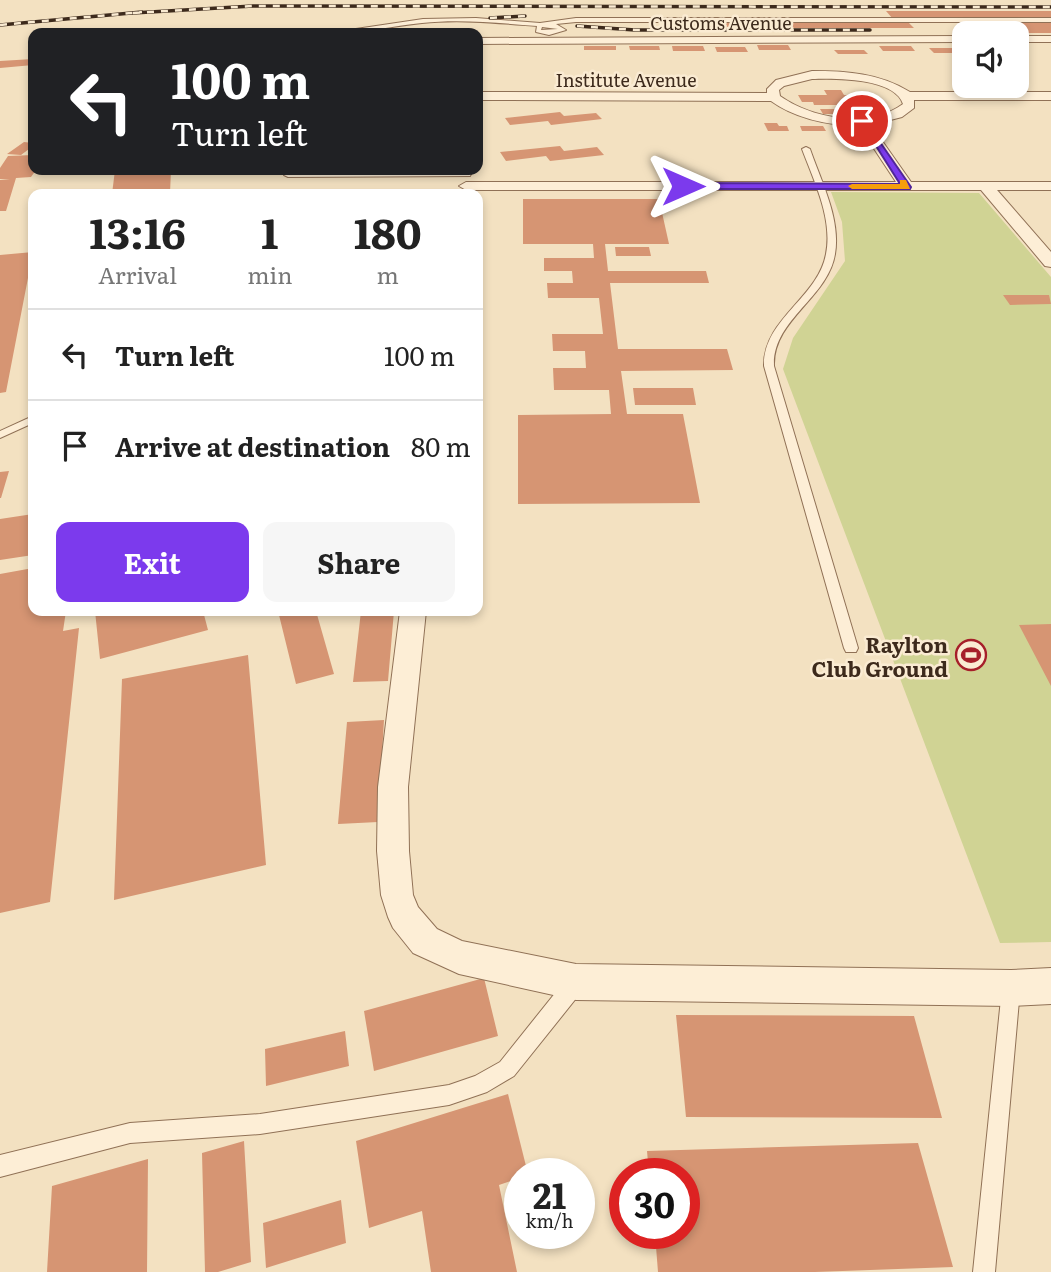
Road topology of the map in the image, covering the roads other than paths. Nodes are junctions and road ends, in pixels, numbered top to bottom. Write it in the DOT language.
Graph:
graph roads {
  1 [pos="1051,20"];
  2 [pos="370,28"];
  3 [pos="806,39"];
  4 [pos="952,39"];
  5 [pos="1029,39"];
  6 [pos="1051,39"];
  7 [pos="483,41"];
  8 [pos="826,65"];
  9 [pos="483,96"];
  10 [pos="907,96"];
  11 [pos="1051,96"];
  12 [pos="774,97"];
  13 [pos="862,121"];
  14 [pos="806,149"];
  15 [pos="288,175"];
  16 [pos="466,181"];
  17 [pos="819,186"];
  18 [pos="907,187"];
  19 [pos="986,187"];
  20 [pos="1051,187"];
  21 [pos="1051,262"];
  22 [pos="28,421"];
  23 [pos="0,435"];
  24 [pos="412,616"];
  25 [pos="851,648"];
  26 [pos="576,982"];
  27 [pos="1051,986"];
  28 [pos="1011,988"];
  29 [pos="0,1166"];
  30 [pos="984,1272"];
  1 -- 2 [label="lane"];
  3 -- 4 [label="street, Customs Avenue"];
  3 -- 7 [label="street, Customs Avenue"];
  3 -- 8 [label="street"];
  5 -- 6 [label="street"];
  8 -- 10 [label="street"];
  8 -- 12 [label="street"];
  9 -- 12 [label="street, Institute Avenue"];
  10 -- 11 [label="street"];
  10 -- 13 [label="street"];
  12 -- 13 [label="street"];
  13 -- 18 [label="street"];
  14 -- 17 [label="lane"];
  15 -- 16 [label="lane"];
  16 -- 17 [label="street"];
  17 -- 18 [label="street"];
  17 -- 25 [label="lane"];
  18 -- 19 [label="street"];
  19 -- 20 [label="street"];
  19 -- 21 [label="street"];
  22 -- 23 [label="lane"];
  24 -- 26 [label="street"];
  26 -- 28 [label="street"];
  26 -- 29 [label="lane"];
  27 -- 28 [label="street"];
  28 -- 30 [label="lane"];
}
